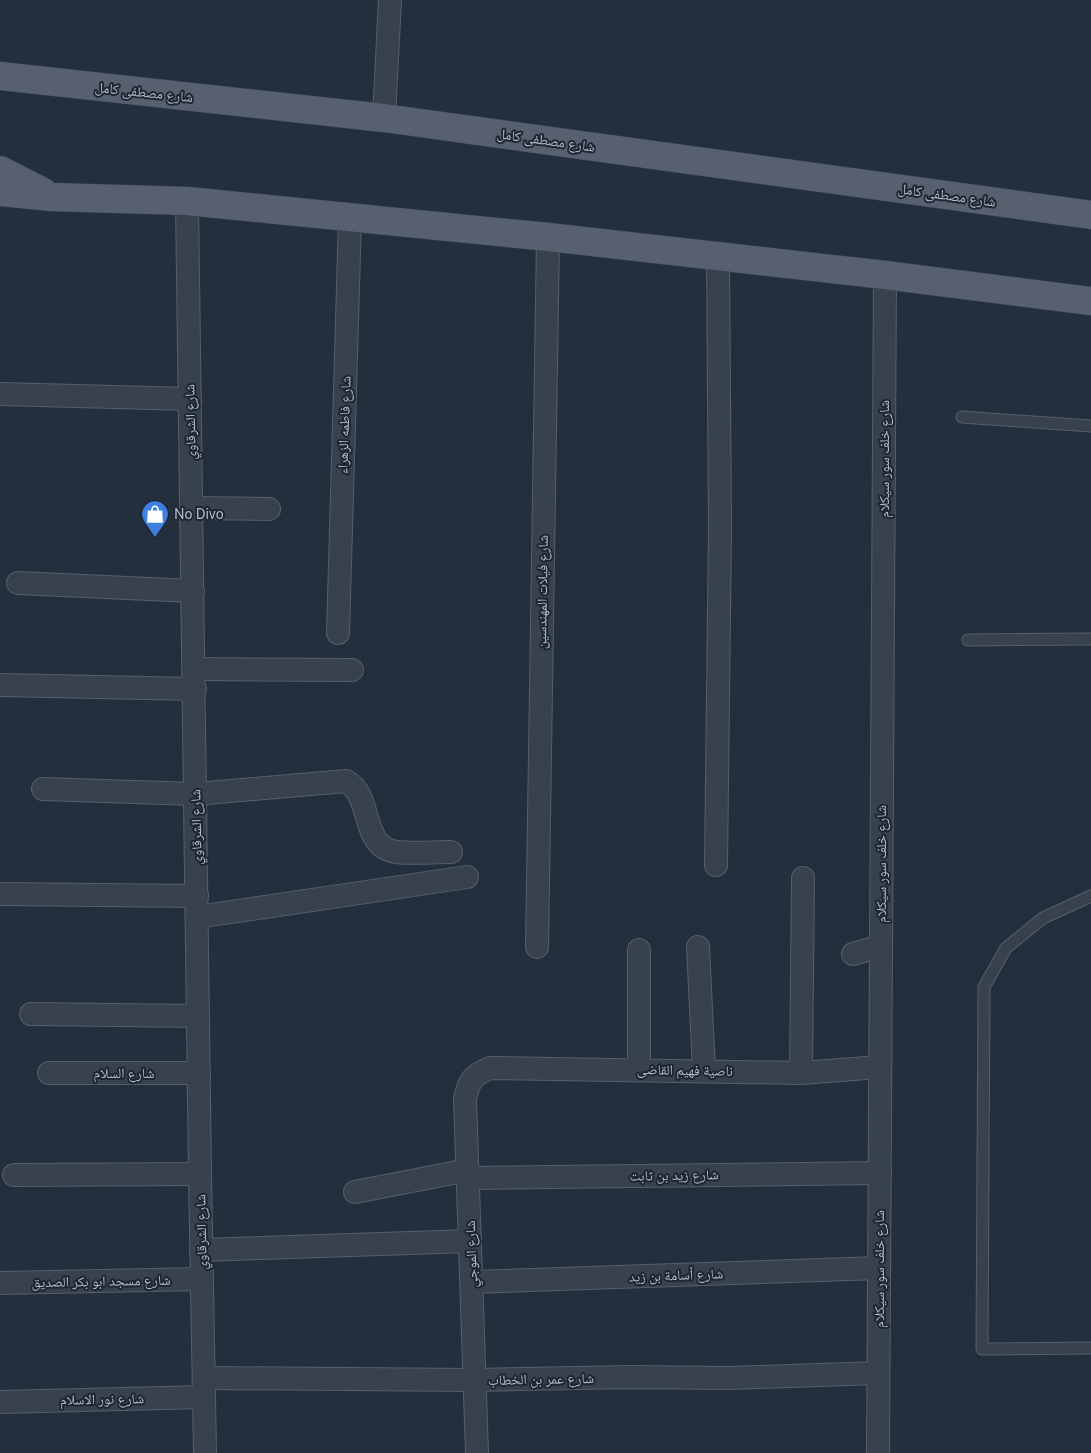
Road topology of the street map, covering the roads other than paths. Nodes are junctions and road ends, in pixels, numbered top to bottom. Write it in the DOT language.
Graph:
graph roads {
  1 [pos="390,0"];
  2 [pos="0,76"];
  3 [pos="384,118"];
  4 [pos="0,170"];
  5 [pos="0,192"];
  6 [pos="52,197"];
  7 [pos="187,201"];
  8 [pos="1091,215"];
  9 [pos="350,217"];
  10 [pos="548,237"];
  11 [pos="718,255"];
  12 [pos="885,274"];
  13 [pos="1091,302"];
  14 [pos="0,394"];
  15 [pos="190,399"];
  16 [pos="962,417"];
  17 [pos="1091,426"];
  18 [pos="192,508"];
  19 [pos="269,510"];
  20 [pos="18,583"];
  21 [pos="194,591"];
  22 [pos="338,633"];
  23 [pos="1091,639"];
  24 [pos="968,640"];
  25 [pos="352,670"];
  26 [pos="194,679"];
  27 [pos="0,685"];
  28 [pos="43,789"];
  29 [pos="196,794"];
  30 [pos="451,852"];
  31 [pos="716,865"];
  32 [pos="467,877"];
  33 [pos="803,878"];
  34 [pos="0,894"];
  35 [pos="1091,896"];
  36 [pos="197,906"];
  37 [pos="881,946"];
  38 [pos="537,947"];
  39 [pos="698,947"];
  40 [pos="639,950"];
  41 [pos="853,954"];
  42 [pos="31,1014"];
  43 [pos="198,1016"];
  44 [pos="880,1067"];
  45 [pos="490,1068"];
  46 [pos="639,1070"];
  47 [pos="704,1070"];
  48 [pos="49,1073"];
  49 [pos="199,1073"];
  50 [pos="801,1073"];
  51 [pos="880,1173"];
  52 [pos="200,1174"];
  53 [pos="468,1174"];
  54 [pos="14,1175"];
  55 [pos="355,1192"];
  56 [pos="470,1241"];
  57 [pos="201,1250"];
  58 [pos="879,1268"];
  59 [pos="201,1279"];
  60 [pos="472,1282"];
  61 [pos="0,1283"];
  62 [pos="1091,1348"];
  63 [pos="878,1373"];
  64 [pos="475,1380"];
  65 [pos="204,1387"];
  66 [pos="0,1402"];
  67 [pos="205,1453"];
  68 [pos="478,1453"];
  69 [pos="878,1453"];
  1 -- 3 [label="street"];
  2 -- 3 [label="main road, شارع مصطفى كامل"];
  3 -- 8 [label="main road, شارع مصطفى كامل"];
  4 -- 6 [label="main road"];
  5 -- 6 [label="main road"];
  6 -- 7 [label="main road"];
  7 -- 9 [label="main road"];
  7 -- 15 [label="street, شارع الشرقاوي"];
  9 -- 10 [label="main road"];
  9 -- 22 [label="street, شارع فاطمه الزهراء"];
  10 -- 11 [label="main road"];
  10 -- 38 [label="street, شارع فيلات المهندسين"];
  11 -- 12 [label="main road"];
  11 -- 31 [label="street"];
  12 -- 13 [label="main road"];
  12 -- 37 [label="street, شارع خلف سور سيكلام"];
  14 -- 15 [label="street"];
  15 -- 18 [label="street, شارع الشرقاوي"];
  16 -- 17 [label="lane"];
  18 -- 19 [label="street"];
  18 -- 21 [label="street, شارع الشرقاوي"];
  20 -- 21 [label="street"];
  21 -- 26 [label="street, شارع الشرقاوي"];
  23 -- 24 [label="lane"];
  25 -- 26 [label="street"];
  26 -- 27 [label="street"];
  26 -- 29 [label="street, شارع الشرقاوي"];
  28 -- 29 [label="street"];
  29 -- 30 [label="street"];
  29 -- 36 [label="street, شارع الشرقاوي"];
  32 -- 36 [label="street"];
  33 -- 50 [label="street"];
  34 -- 36 [label="street"];
  35 -- 62 [label="lane"];
  36 -- 43 [label="street, شارع الشرقاوي"];
  37 -- 41 [label="street"];
  37 -- 44 [label="street, شارع خلف سور سيكلام"];
  39 -- 47 [label="street"];
  40 -- 46 [label="street"];
  42 -- 43 [label="street"];
  43 -- 49 [label="street, شارع الشرقاوي"];
  44 -- 50 [label="street, ناصية فهيم القاضى"];
  44 -- 51 [label="street, شارع خلف سور سيكلام"];
  45 -- 46 [label="street, ناصية فهيم القاضى"];
  45 -- 53 [label="street, شارع الموجي"];
  46 -- 47 [label="street, ناصية فهيم القاضى"];
  47 -- 50 [label="street, ناصية فهيم القاضى"];
  48 -- 49 [label="street, شارع السلام"];
  49 -- 52 [label="street, شارع الشرقاوي"];
  51 -- 53 [label="street, شارع زيد بن ثابت"];
  51 -- 58 [label="street, شارع خلف سور سيكلام"];
  52 -- 54 [label="street"];
  52 -- 57 [label="street, شارع الشرقاوي"];
  53 -- 55 [label="street, شارع زيد بن ثابت"];
  53 -- 56 [label="street, شارع الموجي"];
  56 -- 57 [label="street"];
  56 -- 60 [label="street, شارع الموجي"];
  57 -- 59 [label="street, شارع الشرقاوي"];
  58 -- 60 [label="street, شارع أسامة بن زيد"];
  58 -- 63 [label="street, شارع خلف سور سيكلام"];
  59 -- 61 [label="street, شارع مسجد ابو بكر الصديق"];
  59 -- 65 [label="street, شارع الشرقاوي"];
  60 -- 64 [label="street, شارع الموجي"];
  63 -- 64 [label="street, شارع عمر بن الخطاب"];
  63 -- 69 [label="street, شارع خلف سور سيكلام"];
  64 -- 65 [label="street, شارع عمر بن الخطاب"];
  64 -- 68 [label="street, شارع الموجي"];
  65 -- 66 [label="street, شارع نور الاسلام"];
  65 -- 67 [label="street, شارع الشرقاوي"];
}
